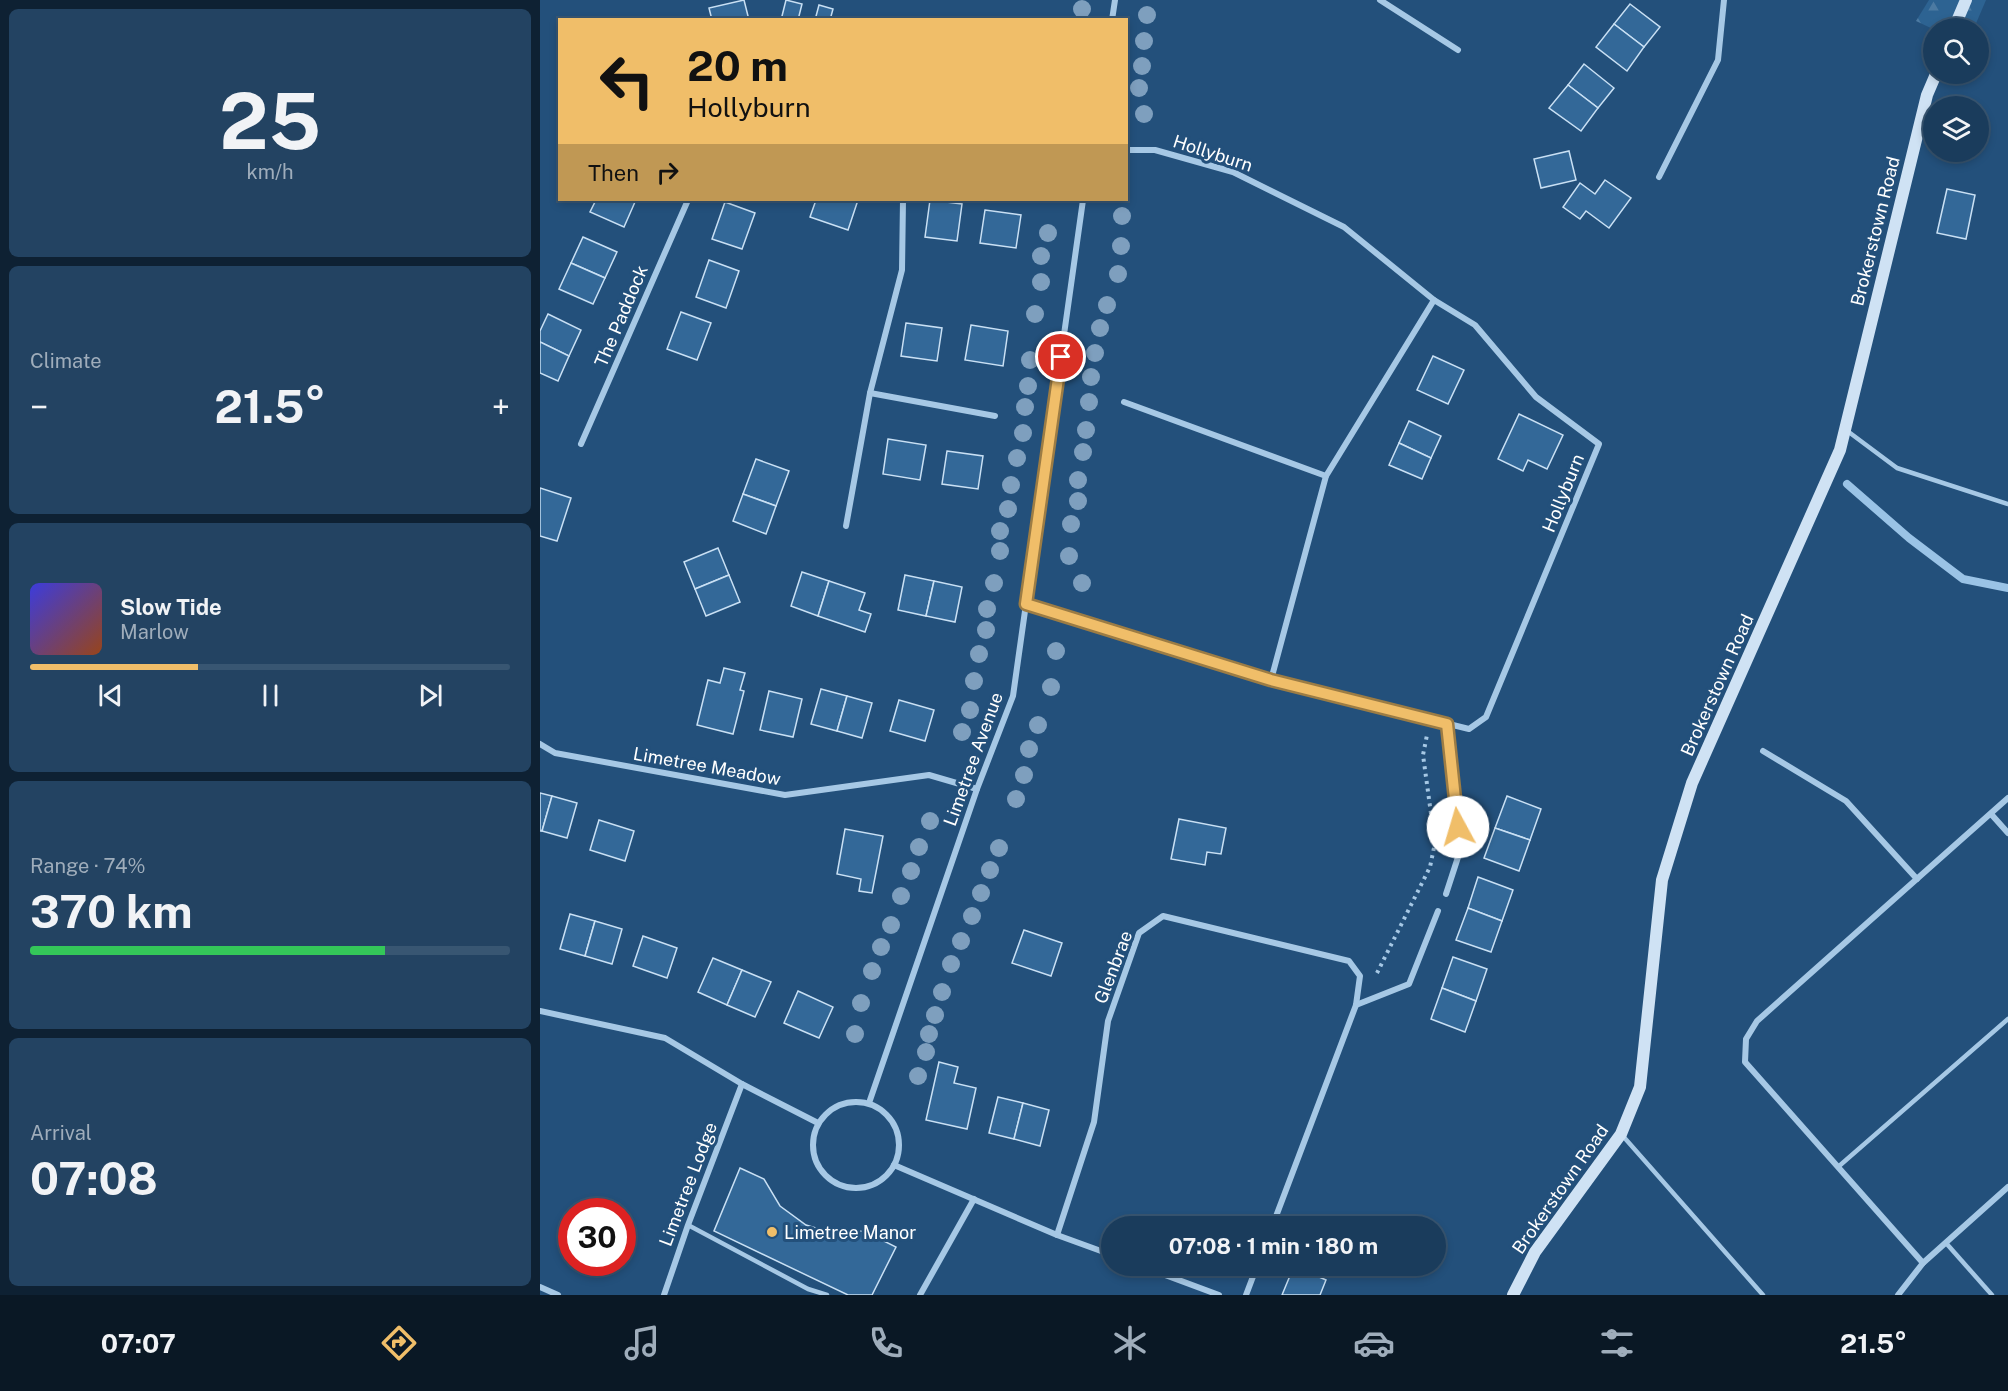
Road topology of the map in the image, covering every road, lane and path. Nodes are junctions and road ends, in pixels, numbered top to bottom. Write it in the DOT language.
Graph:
graph roads {
  1 [pos="1115,0"];
  2 [pos="1380,0"];
  3 [pos="1724,0"];
  4 [pos="1966,0"];
  5 [pos="1112,18"];
  6 [pos="1958,18"];
  7 [pos="1458,50"];
  8 [pos="1932,84"];
  9 [pos="1128,150"];
  10 [pos="1659,177"];
  11 [pos="688,201"];
  12 [pos="903,201"];
  13 [pos="1083,201"];
  14 [pos="1434,300"];
  15 [pos="870,393"];
  16 [pos="1124,402"];
  17 [pos="995,416"];
  18 [pos="1845,430"];
  19 [pos="581,444"];
  20 [pos="1326,476"];
  21 [pos="2008,504"];
  22 [pos="846,526"];
  23 [pos="1026,604"];
  24 [pos="1271,680"];
  25 [pos="1429,719"];
  26 [pos="1447,724"];
  27 [pos="540,744"];
  28 [pos="1763,752"];
  29 [pos="977,789"];
  30 [pos="2008,798"];
  31 [pos="1991,814"];
  32 [pos="2008,833"];
  33 [pos="1917,879"];
  34 [pos="1446,894"];
  35 [pos="1438,911"];
  36 [pos="1360,976"];
  37 [pos="1356,1005"];
  38 [pos="540,1011"];
  39 [pos="2008,1019"];
  40 [pos="742,1084"];
  41 [pos="869,1103"];
  42 [pos="818,1123"];
  43 [pos="1621,1134"];
  44 [pos="894,1165"];
  45 [pos="1838,1167"];
  46 [pos="2008,1187"];
  47 [pos="974,1199"];
  48 [pos="1276,1216"];
  49 [pos="688,1225"];
  50 [pos="1057,1235"];
  51 [pos="1946,1243"];
  52 [pos="1101,1251"];
  53 [pos="1923,1263"];
  54 [pos="1168,1276"];
  55 [pos="1253,1276"];
  56 [pos="540,1287"];
  57 [pos="558,1295"];
  58 [pos="664,1295"];
  59 [pos="827,1295"];
  60 [pos="920,1295"];
  61 [pos="1219,1295"];
  62 [pos="1246,1295"];
  63 [pos="1513,1295"];
  64 [pos="1763,1295"];
  65 [pos="1898,1295"];
  66 [pos="1992,1295"];
  1 -- 5 [label="street"];
  2 -- 7 [label="street"];
  3 -- 10 [label="street"];
  4 -- 6 [label="street"];
  8 -- 18 [label="street, Brokerstown Road"];
  9 -- 14 [label="street, Hollyburn"];
  11 -- 19 [label="street, The Paddock"];
  12 -- 15 [label="street"];
  13 -- 23 [label="street, Limetree Avenue"];
  14 -- 20 [label="street"];
  14 -- 26 [label="street, Hollyburn"];
  15 -- 17 [label="street"];
  15 -- 22 [label="street"];
  16 -- 20 [label="street"];
  18 -- 21 [label="lane"];
  18 -- 43 [label="street, Brokerstown Road"];
  20 -- 24 [label="street"];
  23 -- 24 [label="street, Hollyburn"];
  23 -- 29 [label="street, Limetree Avenue"];
  24 -- 25 [label="street, Hollyburn"];
  25 -- 26 [label="street, Hollyburn"];
  25 -- 36 [label="path"];
  26 -- 34 [label="street"];
  27 -- 29 [label="street, Limetree Meadow"];
  28 -- 33 [label="street"];
  29 -- 41 [label="street, Limetree Avenue"];
  30 -- 31 [label="street"];
  31 -- 32 [label="street"];
  31 -- 33 [label="street"];
  33 -- 45 [label="street"];
  35 -- 37 [label="street"];
  36 -- 37 [label="street"];
  36 -- 50 [label="street, Glenbrae"];
  37 -- 48 [label="street"];
  38 -- 40 [label="street"];
  39 -- 45 [label="lane"];
  40 -- 42 [label="street"];
  40 -- 49 [label="street, Limetree Lodge"];
  41 -- 42 [label="street"];
  41 -- 44 [label="street"];
  42 -- 44 [label="street"];
  43 -- 63 [label="street, Brokerstown Road"];
  43 -- 64 [label="lane"];
  44 -- 47 [label="street"];
  45 -- 53 [label="street"];
  46 -- 51 [label="street"];
  47 -- 50 [label="street"];
  47 -- 60 [label="street"];
  49 -- 58 [label="street, Limetree Lodge"];
  49 -- 59 [label="lane"];
  50 -- 52 [label="street"];
  51 -- 53 [label="street"];
  51 -- 66 [label="lane"];
  53 -- 65 [label="street"];
  54 -- 61 [label="street"];
  55 -- 62 [label="street"];
  56 -- 57 [label="street"];
}
